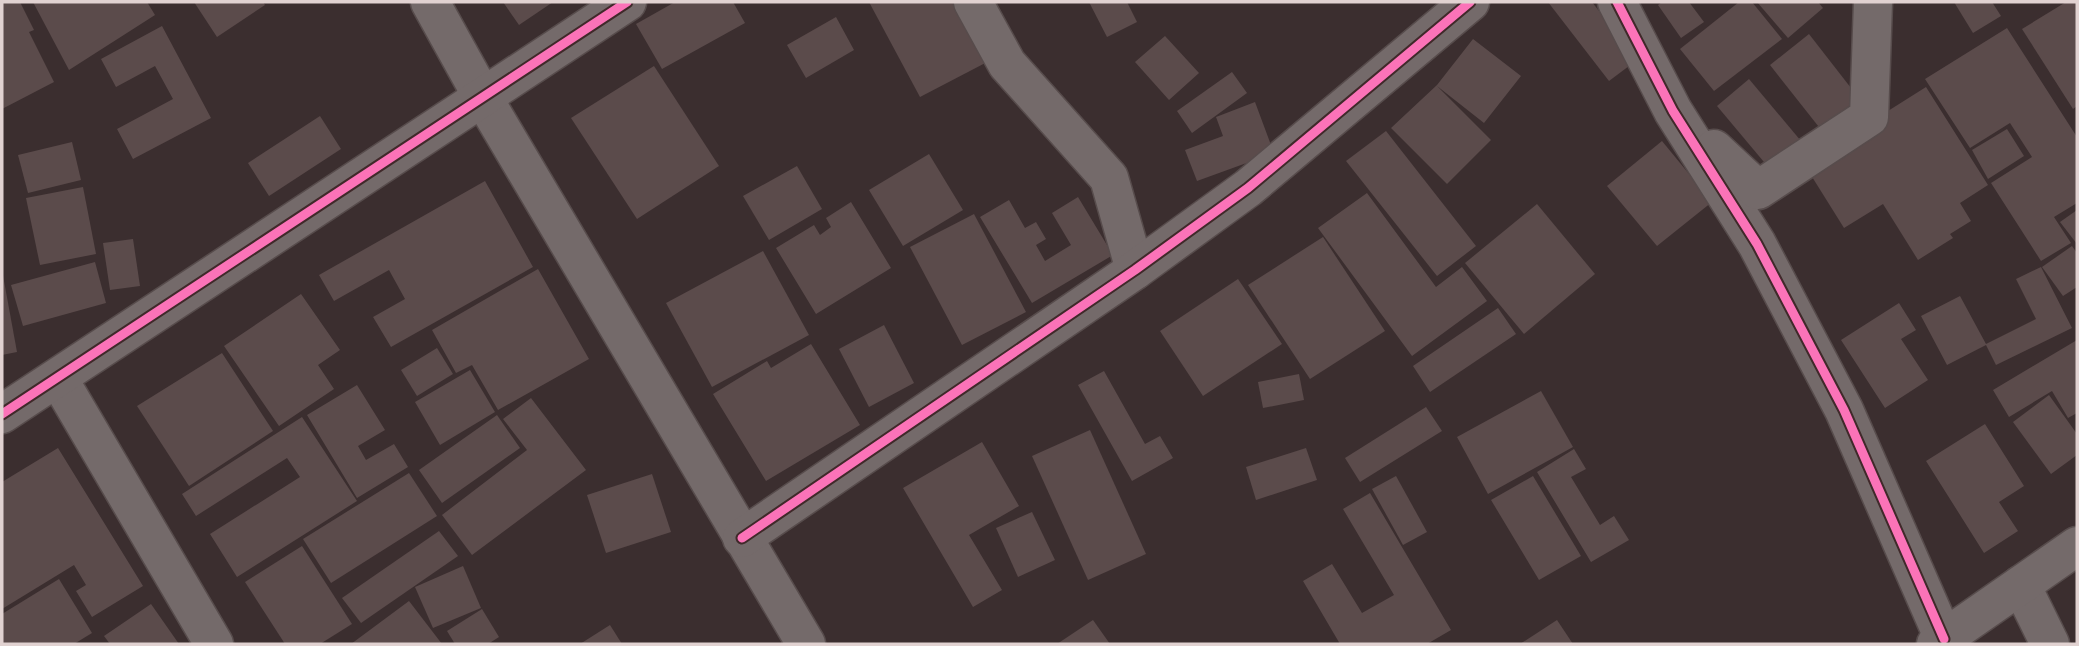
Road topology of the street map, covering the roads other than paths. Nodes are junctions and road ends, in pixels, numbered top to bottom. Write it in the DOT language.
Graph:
graph roads {
  1 [pos="430,2"];
  2 [pos="628,2"];
  3 [pos="973,2"];
  4 [pos="1470,2"];
  5 [pos="1617,2"];
  6 [pos="1872,2"];
  7 [pos="482,96"];
  8 [pos="1673,111"];
  9 [pos="1135,271"];
  10 [pos="58,378"];
  11 [pos="2,414"];
  12 [pos="742,538"];
  13 [pos="2077,545"];
  14 [pos="2021,584"];
  15 [pos="1940,641"];
  16 [pos="214,644"];
  17 [pos="806,644"];
  18 [pos="2050,644"];
  1 -- 7 [label="street"];
  2 -- 7 [label="street"];
  3 -- 9 [label="street"];
  4 -- 9 [label="street"];
  5 -- 8 [label="street"];
  6 -- 8 [label="street"];
  7 -- 10 [label="street"];
  7 -- 12 [label="street"];
  8 -- 15 [label="street"];
  9 -- 12 [label="street"];
  10 -- 11 [label="street"];
  10 -- 16 [label="street"];
  12 -- 17 [label="street"];
  13 -- 14 [label="street"];
  14 -- 15 [label="street"];
  14 -- 18 [label="street"];
}
